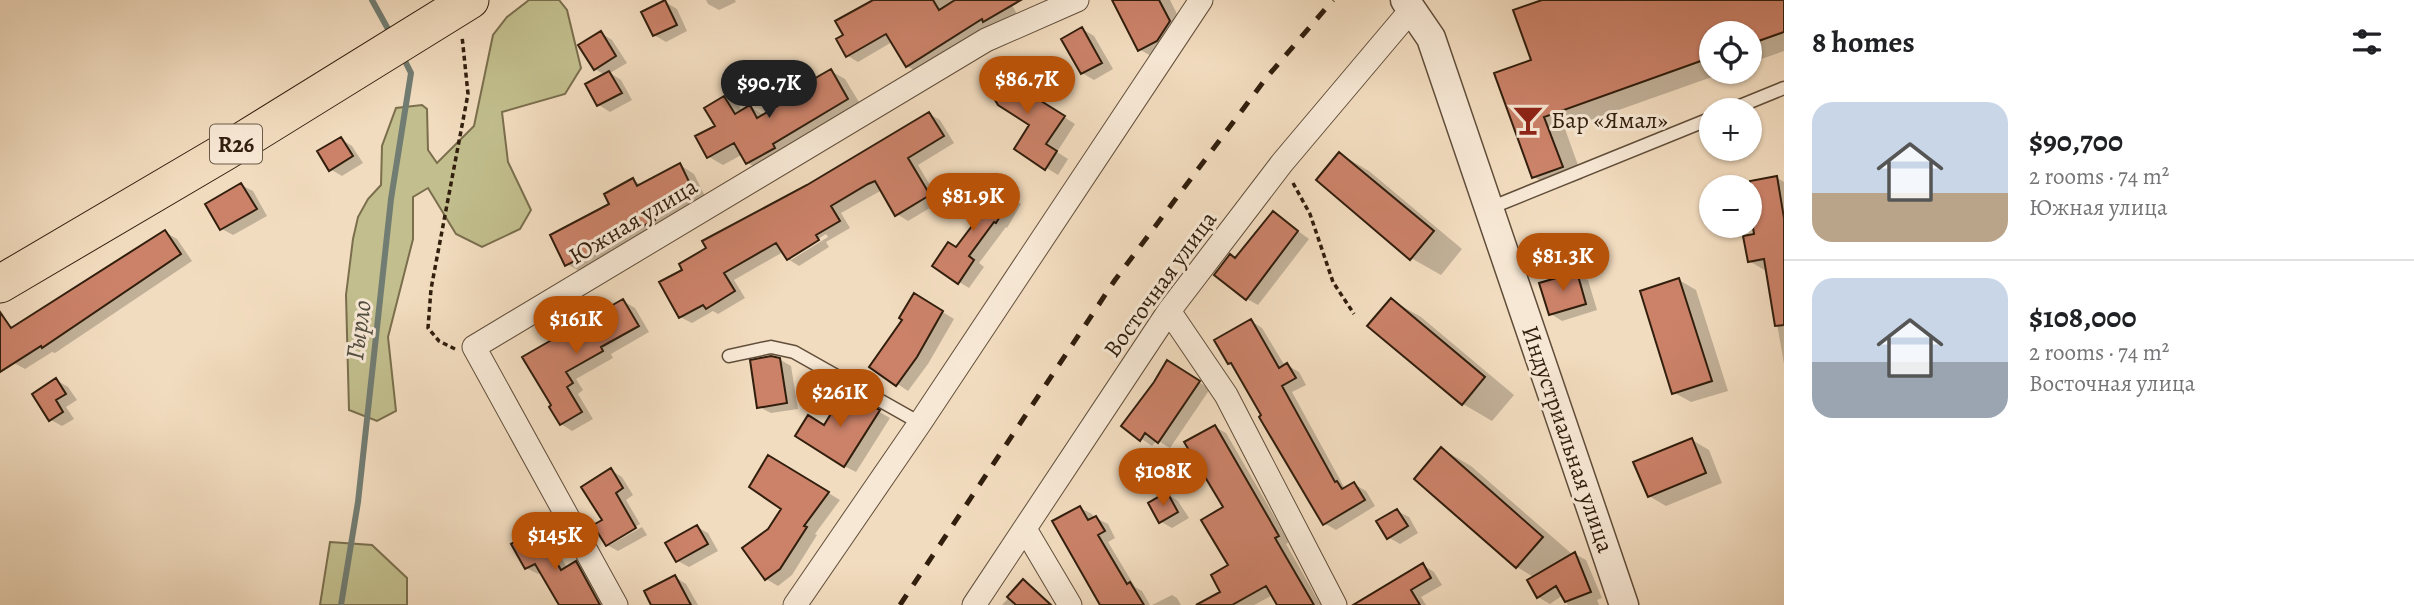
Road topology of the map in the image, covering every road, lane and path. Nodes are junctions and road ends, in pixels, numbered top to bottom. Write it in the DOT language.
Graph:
graph roads {
  1 [pos="1077,0"];
  2 [pos="1200,0"];
  3 [pos="464,3"];
  4 [pos="1408,5"];
  5 [pos="1784,88"];
  6 [pos="1759,98"];
  7 [pos="1699,123"];
  8 [pos="1282,163"];
  9 [pos="1490,208"];
  10 [pos="0,284"];
  11 [pos="1169,311"];
  12 [pos="1354,314"];
  13 [pos="474,347"];
  14 [pos="729,356"];
  15 [pos="919,423"];
  16 [pos="1025,529"];
  17 [pos="616,605"];
  18 [pos="795,605"];
  19 [pos="974,605"];
  20 [pos="1070,605"];
  21 [pos="1335,605"];
  22 [pos="1624,605"];
  1 -- 13 [label="street, Южная улица"];
  2 -- 15 [label="street"];
  3 -- 10 [label="main road, R26"];
  3 -- 13 [label="path"];
  4 -- 8 [label="street, Восточная улица"];
  4 -- 9 [label="street, Индустриальная улица"];
  5 -- 6 [label="lane"];
  7 -- 9 [label="lane"];
  8 -- 11 [label="street, Восточная улица"];
  8 -- 12 [label="path"];
  9 -- 22 [label="street, Индустриальная улица"];
  11 -- 16 [label="street, Восточная улица"];
  11 -- 21 [label="street"];
  13 -- 17 [label="street"];
  14 -- 15 [label="lane"];
  15 -- 18 [label="street"];
  16 -- 19 [label="street, Восточная улица"];
  16 -- 20 [label="street"];
}
